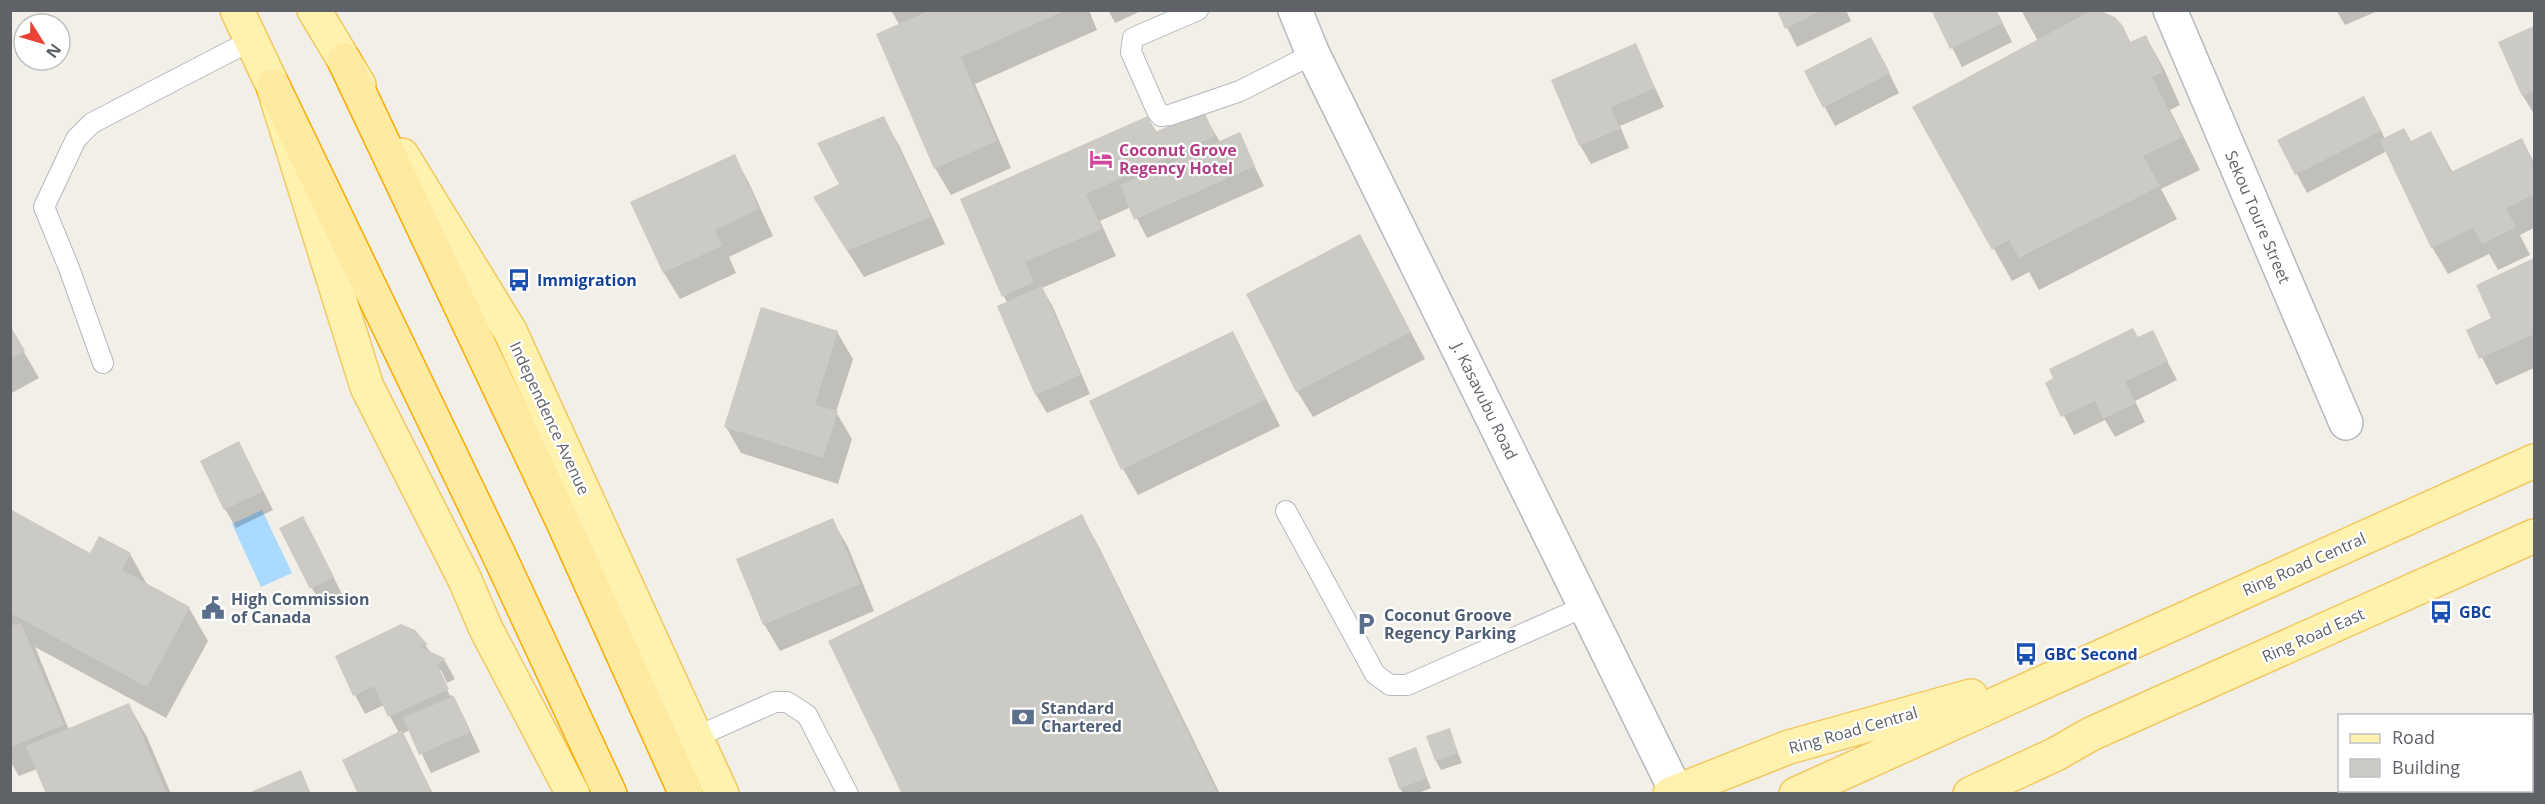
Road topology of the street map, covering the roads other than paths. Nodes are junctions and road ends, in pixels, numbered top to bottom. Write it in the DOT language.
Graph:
graph roads {
  1 [pos="237,10"];
  2 [pos="314,10"];
  3 [pos="1198,10"];
  4 [pos="1295,10"];
  5 [pos="2170,10"];
  6 [pos="252,40"];
  7 [pos="1313,54"];
  8 [pos="344,60"];
  9 [pos="273,86"];
  10 [pos="103,363"];
  11 [pos="2346,423"];
  12 [pos="2535,461"];
  13 [pos="1286,511"];
  14 [pos="2535,536"];
  15 [pos="1586,606"];
  16 [pos="2074,668"];
  17 [pos="2091,734"];
  18 [pos="696,737"];
  19 [pos="1673,792"];
  20 [pos="573,794"];
  21 [pos="610,794"];
  22 [pos="686,794"];
  23 [pos="722,794"];
  24 [pos="848,794"];
  25 [pos="1796,794"];
  26 [pos="1970,794"];
  27 [pos="2005,794"];
  1 -- 6 [label="main road"];
  2 -- 8 [label="main road, Independence Avenue"];
  3 -- 7 [label="lane"];
  4 -- 7 [label="street, J. Kasavubu Road"];
  5 -- 11 [label="street, Sekou Toure Street"];
  6 -- 9 [label="main road"];
  6 -- 10 [label="lane"];
  7 -- 15 [label="street, J. Kasavubu Road"];
  8 -- 18 [label="main road, Independence Avenue"];
  8 -- 22 [label="highway, Independence Avenue"];
  9 -- 20 [label="main road"];
  9 -- 21 [label="highway"];
  12 -- 16 [label="main road, Ring Road Central"];
  13 -- 15 [label="lane"];
  14 -- 17 [label="main road, Ring Road East"];
  15 -- 19 [label="street, J. Kasavubu Road"];
  16 -- 19 [label="main road, Ring Road Central"];
  16 -- 25 [label="main road, Ring Road Central"];
  17 -- 26 [label="main road"];
  17 -- 27 [label="main road"];
  18 -- 23 [label="main road, Independence Avenue"];
  18 -- 24 [label="lane"];
}
